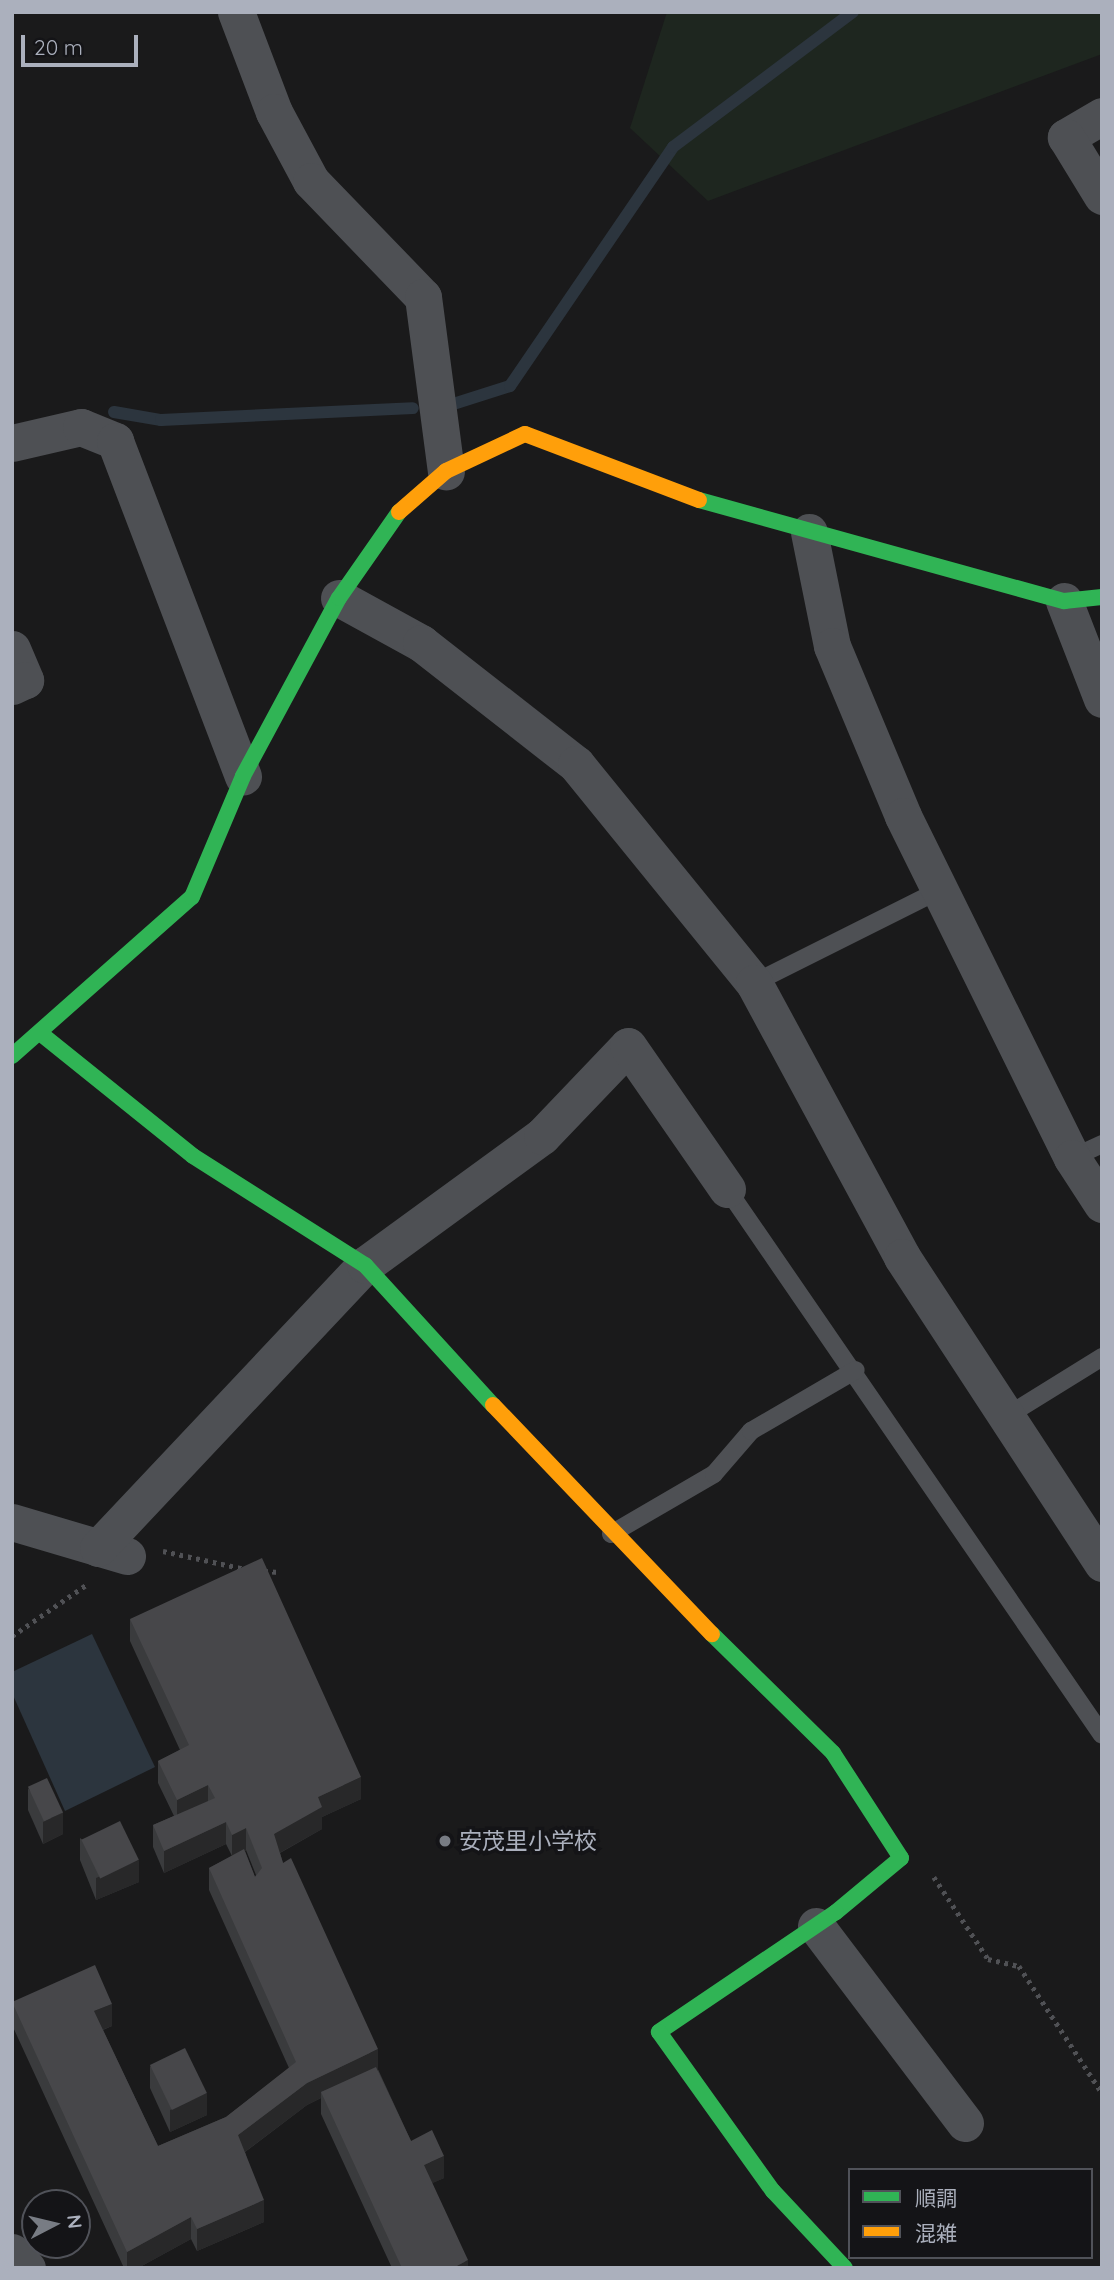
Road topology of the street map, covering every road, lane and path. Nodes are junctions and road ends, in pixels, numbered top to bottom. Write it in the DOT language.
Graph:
graph roads {
  1 [pos="236,12"];
  2 [pos="1102,116"];
  3 [pos="1102,196"];
  4 [pos="12,443"];
  5 [pos="446,471"];
  6 [pos="808,532"];
  7 [pos="1102,597"];
  8 [pos="339,598"];
  9 [pos="1064,601"];
  10 [pos="12,649"];
  11 [pos="12,686"];
  12 [pos="1102,699"];
  13 [pos="243,776"];
  14 [pos="938,891"];
  15 [pos="754,983"];
  16 [pos="40,1033"];
  17 [pos="12,1056"];
  18 [pos="1087,1151"];
  19 [pos="727,1189"];
  20 [pos="1102,1204"];
  21 [pos="365,1265"];
  22 [pos="1102,1357"];
  23 [pos="856,1370"];
  24 [pos="1007,1416"];
  25 [pos="12,1522"];
  26 [pos="611,1534"];
  27 [pos="113,1552"];
  28 [pos="1102,1563"];
  29 [pos="279,1572"];
  30 [pos="12,1636"];
  31 [pos="1102,1735"];
  32 [pos="901,1858"];
  33 [pos="816,1926"];
  34 [pos="1102,2093"];
  35 [pos="965,2123"];
  36 [pos="12,2252"];
  37 [pos="27,2268"];
  38 [pos="845,2268"];
  1 -- 5 [label="street"];
  2 -- 3 [label="street"];
  4 -- 13 [label="street"];
  5 -- 6 [label="street"];
  5 -- 8 [label="street"];
  6 -- 9 [label="street"];
  6 -- 14 [label="street"];
  7 -- 9 [label="street"];
  8 -- 13 [label="street"];
  8 -- 15 [label="street"];
  9 -- 12 [label="street"];
  10 -- 11 [label="street"];
  13 -- 16 [label="street"];
  14 -- 15 [label="lane"];
  14 -- 18 [label="street"];
  15 -- 24 [label="street"];
  16 -- 17 [label="street"];
  16 -- 21 [label="street"];
  18 -- 20 [label="street"];
  19 -- 21 [label="street"];
  19 -- 23 [label="lane"];
  21 -- 26 [label="street"];
  21 -- 27 [label="street"];
  22 -- 24 [label="lane"];
  23 -- 26 [label="lane"];
  23 -- 31 [label="lane"];
  24 -- 28 [label="street"];
  25 -- 27 [label="street"];
  26 -- 32 [label="street"];
  27 -- 29 [label="path"];
  27 -- 30 [label="path"];
  32 -- 33 [label="street"];
  32 -- 34 [label="path"];
  33 -- 35 [label="street"];
  33 -- 38 [label="street"];
  36 -- 37 [label="street"];
}
